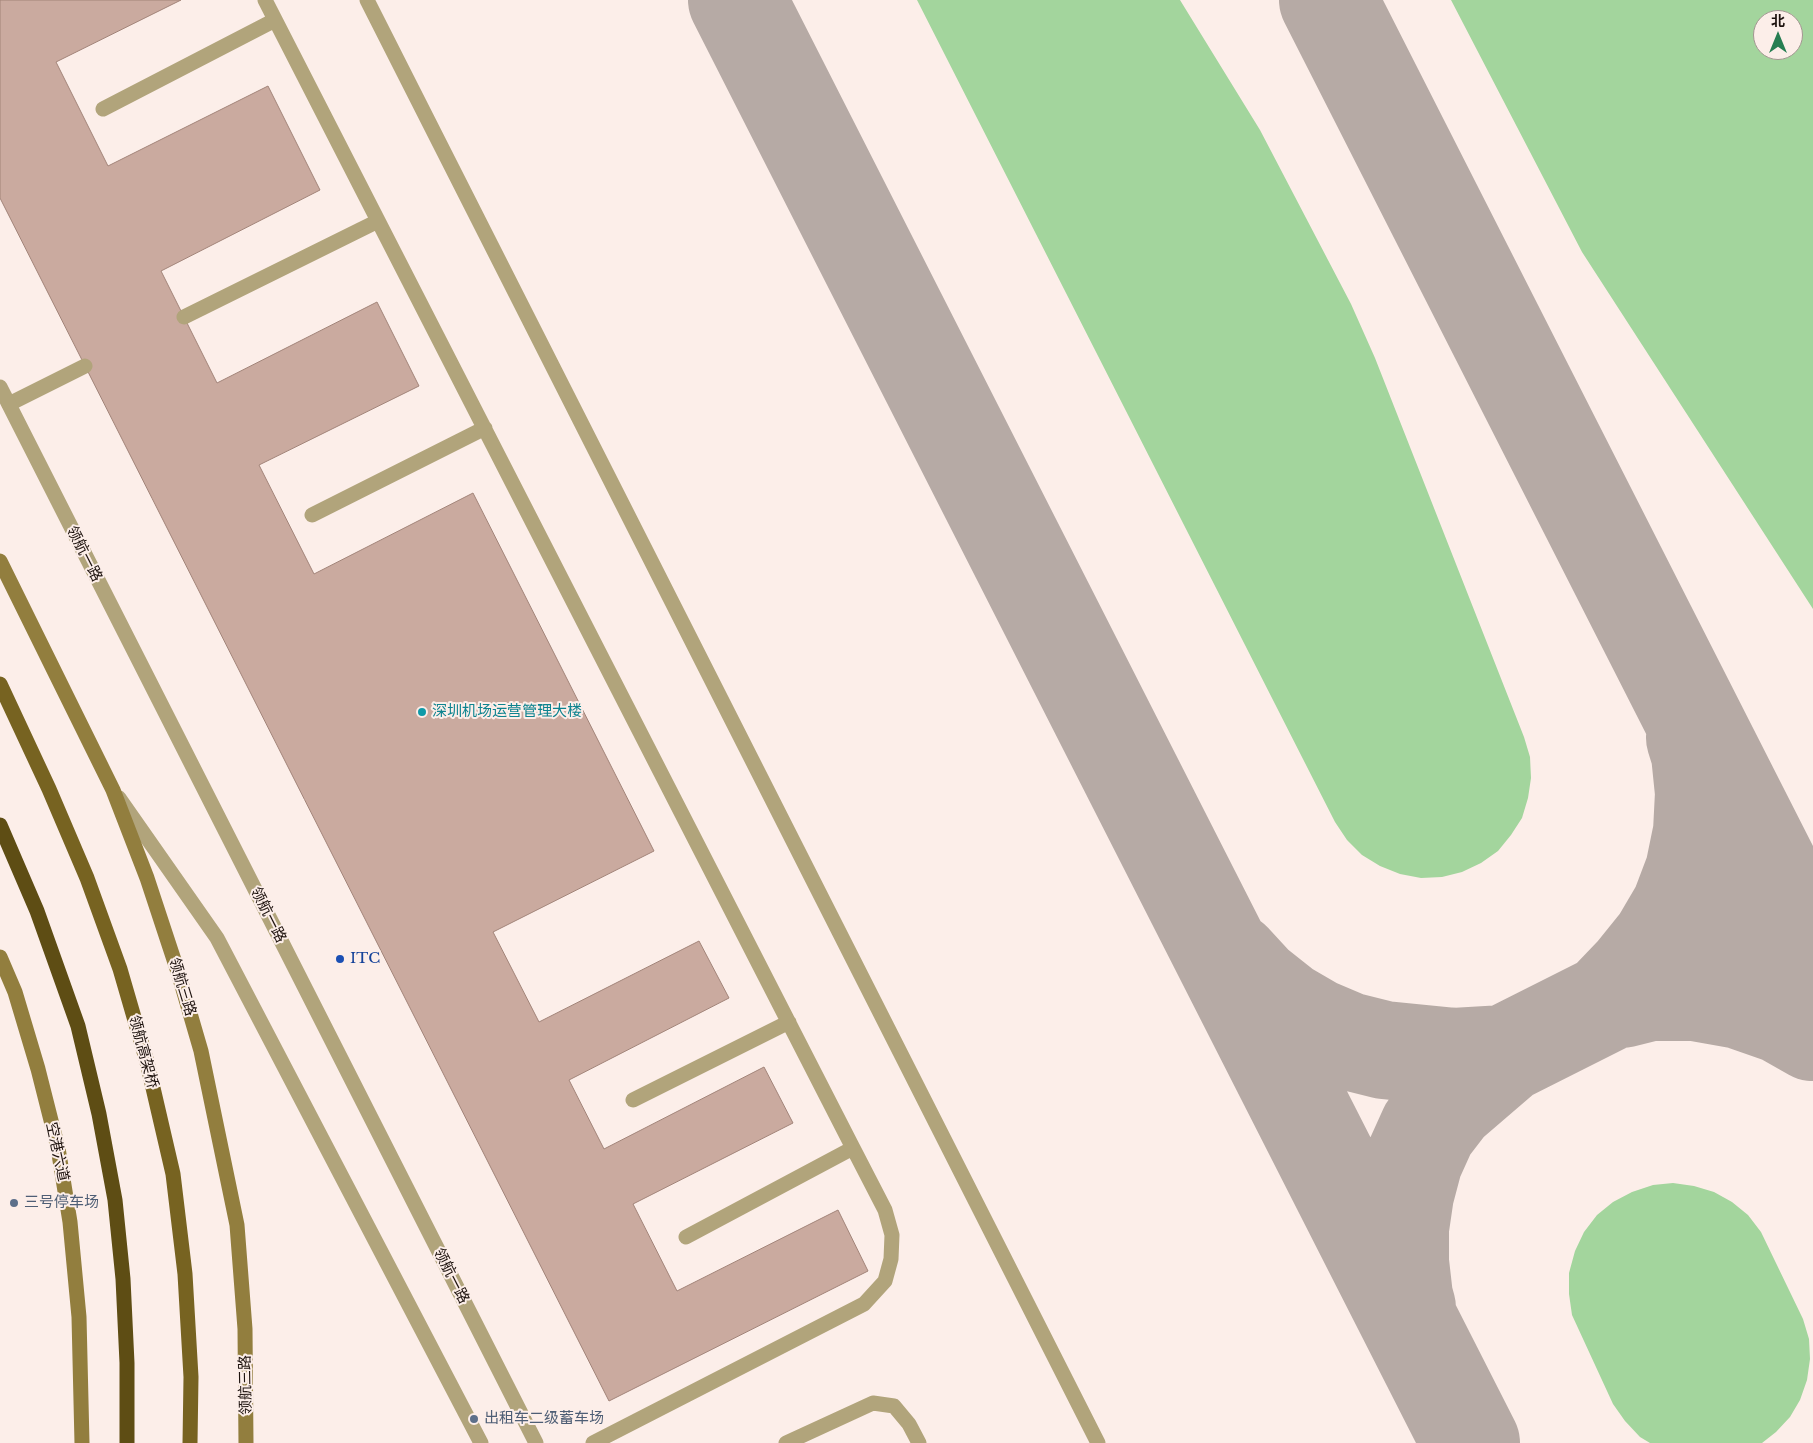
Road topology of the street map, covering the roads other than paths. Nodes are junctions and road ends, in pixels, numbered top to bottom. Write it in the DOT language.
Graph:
graph roads {
  1 [pos="265,0"];
  2 [pos="367,0"];
  3 [pos="276,20"];
  4 [pos="103,109"];
  5 [pos="378,220"];
  6 [pos="184,317"];
  7 [pos="85,366"];
  8 [pos="0,387"];
  9 [pos="9,404"];
  10 [pos="485,428"];
  11 [pos="312,515"];
  12 [pos="0,562"];
  13 [pos="0,684"];
  14 [pos="113,790"];
  15 [pos="0,825"];
  16 [pos="0,957"];
  17 [pos="789,1022"];
  18 [pos="634,1100"];
  19 [pos="853,1148"];
  20 [pos="686,1237"];
  21 [pos="82,1443"];
  22 [pos="127,1443"];
  23 [pos="190,1443"];
  24 [pos="246,1443"];
  25 [pos="481,1443"];
  26 [pos="536,1443"];
  27 [pos="593,1443"];
  28 [pos="786,1443"];
  29 [pos="919,1443"];
  30 [pos="1098,1443"];
  1 -- 3 [label="street"];
  2 -- 30 [label="street"];
  3 -- 4 [label="street"];
  3 -- 5 [label="street"];
  5 -- 6 [label="street"];
  5 -- 10 [label="street"];
  7 -- 9 [label="street"];
  8 -- 9 [label="street, 领航一路"];
  9 -- 26 [label="street, 领航一路"];
  10 -- 11 [label="street"];
  10 -- 17 [label="street"];
  12 -- 14 [label="street, 领航三路"];
  13 -- 23 [label="main road, 领航高架桥"];
  14 -- 24 [label="street, 领航三路"];
  14 -- 25 [label="street"];
  15 -- 22 [label="highway"];
  16 -- 21 [label="street, 空港六道"];
  17 -- 18 [label="street"];
  17 -- 19 [label="street"];
  19 -- 20 [label="street"];
  19 -- 27 [label="street"];
  28 -- 29 [label="street"];
}
